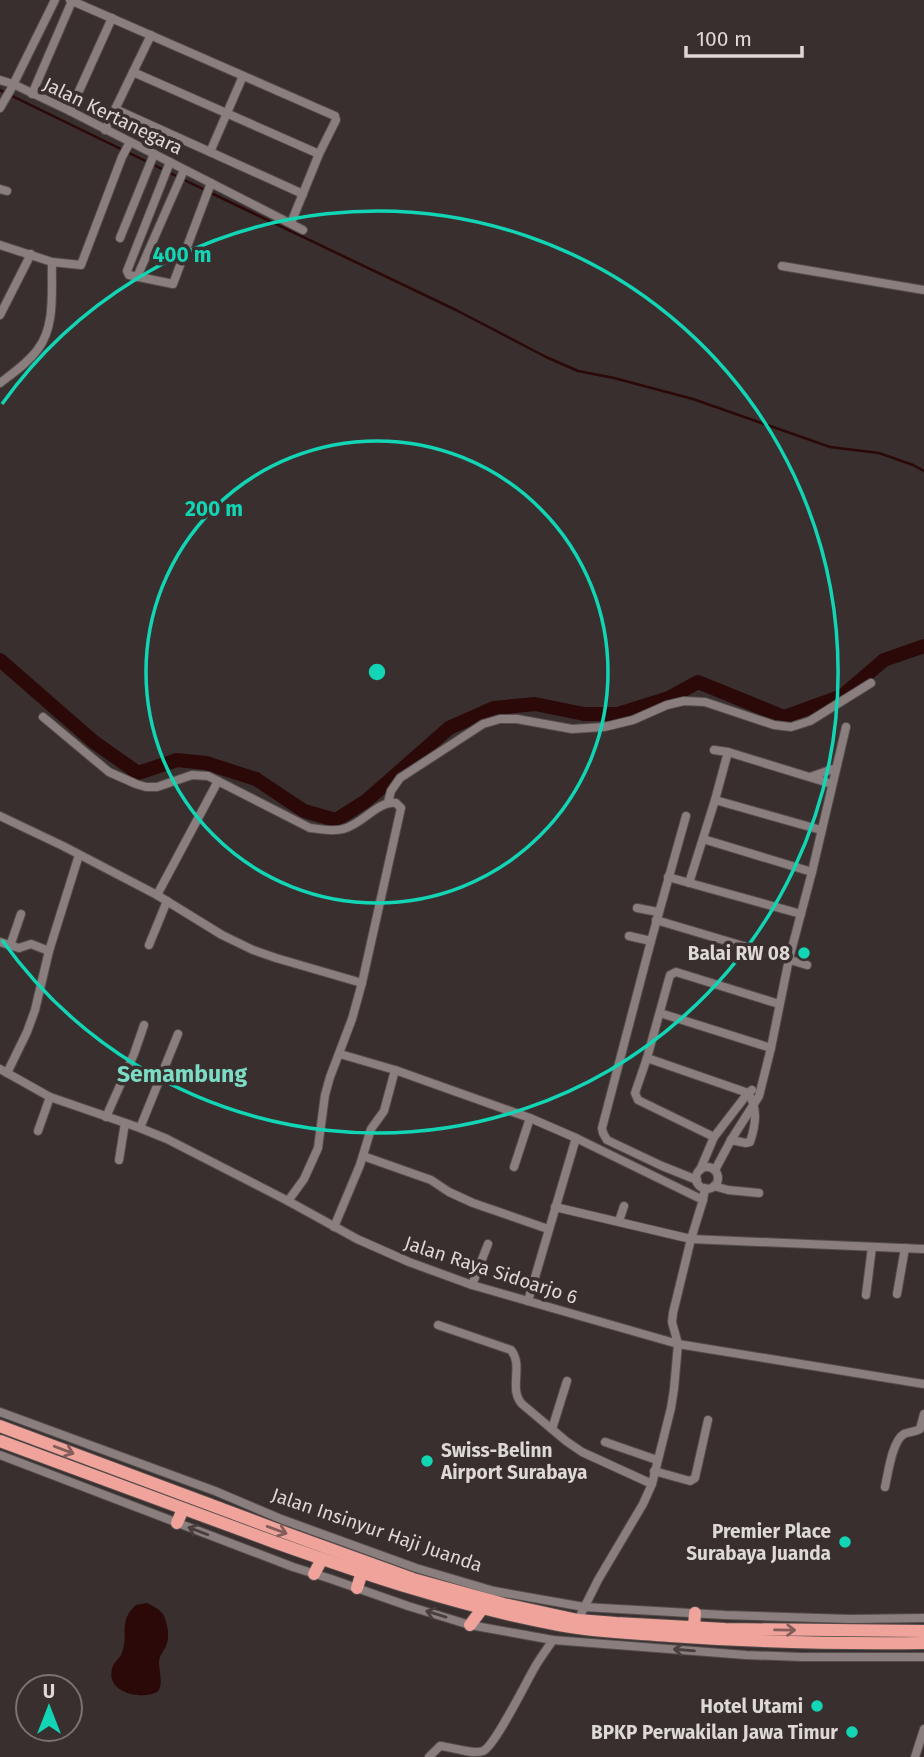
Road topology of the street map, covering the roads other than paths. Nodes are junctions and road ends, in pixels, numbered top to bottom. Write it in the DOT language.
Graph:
graph roads {
  1 [pos="55,0"];
  2 [pos="71,0"];
  3 [pos="112,18"];
  4 [pos="151,36"];
  5 [pos="133,72"];
  6 [pos="243,76"];
  7 [pos="0,80"];
  8 [pos="12,87"];
  9 [pos="32,94"];
  10 [pos="1,105"];
  11 [pos="115,109"];
  12 [pos="70,111"];
  13 [pos="227,114"];
  14 [pos="105,130"];
  15 [pos="130,142"];
  16 [pos="210,152"];
  17 [pos="319,154"];
  18 [pos="152,159"];
  19 [pos="169,165"];
  20 [pos="184,172"];
  21 [pos="209,189"];
  22 [pos="303,194"];
  23 [pos="291,223"];
  24 [pos="303,230"];
  25 [pos="120,238"];
  26 [pos="0,245"];
  27 [pos="31,254"];
  28 [pos="52,262"];
  29 [pos="782,266"];
  30 [pos="138,277"];
  31 [pos="924,290"];
  32 [pos="0,315"];
  33 [pos="0,383"];
  34 [pos="871,683"];
  35 [pos="43,718"];
  36 [pos="846,727"];
  37 [pos="714,750"];
  38 [pos="728,752"];
  39 [pos="836,768"];
  40 [pos="810,777"];
  41 [pos="218,781"];
  42 [pos="832,784"];
  43 [pos="715,800"];
  44 [pos="395,803"];
  45 [pos="0,816"];
  46 [pos="685,816"];
  47 [pos="821,830"];
  48 [pos="703,839"];
  49 [pos="79,855"];
  50 [pos="812,872"];
  51 [pos="668,877"];
  52 [pos="689,883"];
  53 [pos="157,895"];
  54 [pos="167,901"];
  55 [pos="637,908"];
  56 [pos="21,914"];
  57 [pos="801,914"];
  58 [pos="657,916"];
  59 [pos="629,936"];
  60 [pos="650,941"];
  61 [pos="0,942"];
  62 [pos="149,945"];
  63 [pos="10,946"];
  64 [pos="49,951"];
  65 [pos="789,959"];
  66 [pos="807,965"];
  67 [pos="357,982"];
  68 [pos="779,1004"];
  69 [pos="660,1013"];
  70 [pos="144,1025"];
  71 [pos="178,1034"];
  72 [pos="771,1048"];
  73 [pos="340,1054"];
  74 [pos="647,1058"];
  75 [pos="396,1070"];
  76 [pos="4,1071"];
  77 [pos="761,1086"];
  78 [pos="748,1093"];
  79 [pos="50,1097"];
  80 [pos="754,1102"];
  81 [pos="106,1117"];
  82 [pos="530,1118"];
  83 [pos="125,1123"];
  84 [pos="139,1128"];
  85 [pos="38,1131"];
  86 [pos="715,1137"];
  87 [pos="576,1138"];
  88 [pos="731,1140"];
  89 [pos="363,1156"];
  90 [pos="119,1160"];
  91 [pos="514,1167"];
  92 [pos="700,1170"];
  93 [pos="715,1170"];
  94 [pos="697,1180"];
  95 [pos="709,1187"];
  96 [pos="759,1193"];
  97 [pos="703,1200"];
  98 [pos="288,1201"];
  99 [pos="624,1206"];
  100 [pos="555,1207"];
  101 [pos="620,1222"];
  102 [pos="334,1227"];
  103 [pos="548,1229"];
  104 [pos="691,1239"];
  105 [pos="488,1244"];
  106 [pos="872,1247"];
  107 [pos="905,1248"];
  108 [pos="924,1249"];
  109 [pos="472,1285"];
  110 [pos="897,1294"];
  111 [pos="866,1295"];
  112 [pos="528,1301"];
  113 [pos="438,1325"];
  114 [pos="678,1344"];
  115 [pos="567,1381"];
  116 [pos="924,1384"];
  117 [pos="0,1412"];
  118 [pos="924,1414"];
  119 [pos="708,1420"];
  120 [pos="0,1426"];
  121 [pos="552,1429"];
  122 [pos="0,1441"];
  123 [pos="605,1442"];
  124 [pos="0,1455"];
  125 [pos="657,1460"];
  126 [pos="654,1471"];
  127 [pos="81,1479"];
  128 [pos="652,1484"];
  129 [pos="885,1487"];
  130 [pos="183,1509"];
  131 [pos="177,1523"];
  132 [pos="322,1559"];
  133 [pos="362,1572"];
  134 [pos="314,1574"];
  135 [pos="414,1574"];
  136 [pos="357,1588"];
  137 [pos="482,1609"];
  138 [pos="695,1613"];
  139 [pos="581,1614"];
  140 [pos="924,1618"];
  141 [pos="470,1625"];
  142 [pos="616,1627"];
  143 [pos="694,1627"];
  144 [pos="924,1631"];
  145 [pos="714,1639"];
  146 [pos="553,1640"];
  147 [pos="924,1643"];
  148 [pos="834,1650"];
  149 [pos="905,1650"];
  150 [pos="714,1653"];
  151 [pos="924,1657"];
  152 [pos="924,1729"];
  153 [pos="433,1753"];
  154 [pos="915,1757"];
  1 -- 8 [label="street"];
  2 -- 3 [label="street"];
  2 -- 9 [label="street"];
  3 -- 4 [label="street"];
  3 -- 12 [label="street"];
  4 -- 5 [label="street"];
  4 -- 6 [label="street"];
  5 -- 11 [label="street"];
  5 -- 13 [label="street"];
  6 -- 13 [label="street"];
  6 -- 17 [label="street"];
  7 -- 8 [label="street, Jalan Kertanegara"];
  8 -- 9 [label="street, Jalan Kertanegara"];
  8 -- 10 [label="street"];
  9 -- 12 [label="street, Jalan Kertanegara"];
  11 -- 14 [label="street"];
  11 -- 16 [label="street"];
  12 -- 14 [label="street, Jalan Kertanegara"];
  13 -- 16 [label="street"];
  13 -- 17 [label="street"];
  14 -- 15 [label="street, Jalan Kertanegara"];
  15 -- 18 [label="street, Jalan Kertanegara"];
  15 -- 28 [label="street"];
  16 -- 22 [label="street"];
  17 -- 22 [label="street"];
  18 -- 19 [label="street, Jalan Kertanegara"];
  18 -- 25 [label="street"];
  19 -- 20 [label="street, Jalan Kertanegara"];
  19 -- 30 [label="street"];
  20 -- 21 [label="street, Jalan Kertanegara"];
  20 -- 30 [label="street"];
  21 -- 23 [label="street, Jalan Kertanegara"];
  21 -- 30 [label="street"];
  22 -- 23 [label="street"];
  23 -- 24 [label="street, Jalan Kertanegara"];
  26 -- 27 [label="street"];
  27 -- 28 [label="street"];
  27 -- 32 [label="street"];
  28 -- 33 [label="street"];
  29 -- 31 [label="street"];
  34 -- 44 [label="street"];
  35 -- 41 [label="street"];
  36 -- 39 [label="street"];
  37 -- 38 [label="street"];
  38 -- 40 [label="street"];
  38 -- 43 [label="street"];
  39 -- 40 [label="street"];
  39 -- 42 [label="street"];
  40 -- 42 [label="street"];
  41 -- 44 [label="street"];
  41 -- 53 [label="street"];
  42 -- 47 [label="street"];
  43 -- 47 [label="street"];
  43 -- 48 [label="street"];
  44 -- 67 [label="street"];
  45 -- 49 [label="street"];
  46 -- 51 [label="street"];
  47 -- 50 [label="street"];
  48 -- 50 [label="street"];
  48 -- 52 [label="street"];
  49 -- 53 [label="street"];
  49 -- 64 [label="street"];
  50 -- 57 [label="street"];
  51 -- 52 [label="street"];
  51 -- 58 [label="street"];
  52 -- 57 [label="street"];
  53 -- 54 [label="street"];
  54 -- 62 [label="street"];
  54 -- 67 [label="street"];
  55 -- 58 [label="street"];
  56 -- 63 [label="street"];
  57 -- 65 [label="street"];
  58 -- 60 [label="street"];
  58 -- 65 [label="street"];
  59 -- 60 [label="street"];
  60 -- 94 [label="street"];
  61 -- 63 [label="street"];
  63 -- 64 [label="street"];
  64 -- 76 [label="street"];
  65 -- 66 [label="street"];
  65 -- 68 [label="street"];
  67 -- 73 [label="street"];
  68 -- 69 [label="street"];
  68 -- 72 [label="street"];
  69 -- 72 [label="street"];
  69 -- 74 [label="street"];
  70 -- 81 [label="street"];
  71 -- 84 [label="street"];
  72 -- 77 [label="street"];
  73 -- 75 [label="street"];
  73 -- 98 [label="street"];
  74 -- 78 [label="street"];
  74 -- 86 [label="street"];
  75 -- 82 [label="street"];
  75 -- 89 [label="street"];
  76 -- 79 [label="street, Jalan Raya Sidoarjo 6"];
  77 -- 78 [label="street"];
  77 -- 80 [label="street"];
  78 -- 80 [label="street"];
  78 -- 86 [label="street"];
  79 -- 81 [label="street, Jalan Raya Sidoarjo 6"];
  79 -- 85 [label="street"];
  80 -- 88 [label="street"];
  80 -- 88 [label="street"];
  81 -- 83 [label="street, Jalan Raya Sidoarjo 6"];
  82 -- 87 [label="street"];
  82 -- 91 [label="street"];
  83 -- 84 [label="street, Jalan Raya Sidoarjo 6"];
  83 -- 90 [label="street"];
  84 -- 98 [label="street, Jalan Raya Sidoarjo 6"];
  86 -- 92 [label="street"];
  87 -- 97 [label="street"];
  87 -- 100 [label="street"];
  88 -- 93 [label="street"];
  89 -- 102 [label="street"];
  89 -- 103 [label="street"];
  92 -- 93 [label="street"];
  92 -- 94 [label="street"];
  93 -- 95 [label="street"];
  94 -- 95 [label="street"];
  95 -- 96 [label="street"];
  95 -- 97 [label="street"];
  97 -- 104 [label="street"];
  98 -- 102 [label="street, Jalan Raya Sidoarjo 6"];
  99 -- 101 [label="street"];
  100 -- 101 [label="street"];
  100 -- 103 [label="street"];
  101 -- 104 [label="street"];
  102 -- 109 [label="street, Jalan Raya Sidoarjo 6"];
  103 -- 112 [label="street"];
  104 -- 106 [label="street"];
  104 -- 114 [label="street"];
  105 -- 109 [label="street"];
  106 -- 107 [label="street"];
  106 -- 111 [label="street"];
  107 -- 108 [label="street"];
  107 -- 110 [label="street"];
  109 -- 112 [label="street, Jalan Raya Sidoarjo 6"];
  112 -- 114 [label="street, Jalan Raya Sidoarjo 6"];
  113 -- 121 [label="street"];
  114 -- 116 [label="street, Jalan Raya Sidoarjo 6"];
  114 -- 125 [label="street"];
  115 -- 121 [label="street"];
  117 -- 135 [label="street, Jalan Insinyur Haji Juanda"];
  118 -- 129 [label="street"];
  119 -- 126 [label="street"];
  120 -- 135 [label="highway, Jalan Insinyur Haji Juanda, one-way"];
  121 -- 128 [label="street"];
  122 -- 127 [label="highway, Jalan Insinyur Haji Juanda"];
  123 -- 125 [label="street"];
  124 -- 127 [label="street, Jalan Insinyur Haji Juanda"];
  125 -- 126 [label="street"];
  126 -- 128 [label="street"];
  127 -- 130 [label="highway, Jalan Insinyur Haji Juanda"];
  127 -- 131 [label="street, Jalan Insinyur Haji Juanda"];
  128 -- 139 [label="street"];
  130 -- 131 [label="highway"];
  130 -- 132 [label="highway, Jalan Insinyur Haji Juanda"];
  134 -- 131 [label="street, Jalan Insinyur Haji Juanda, one-way"];
  132 -- 133 [label="highway, Jalan Insinyur Haji Juanda"];
  132 -- 134 [label="highway"];
  133 -- 136 [label="highway"];
  133 -- 137 [label="highway, Jalan Insinyur Haji Juanda"];
  134 -- 136 [label="street, Jalan Insinyur Haji Juanda"];
  135 -- 139 [label="highway, Jalan Insinyur Haji Juanda"];
  141 -- 136 [label="street, Jalan Insinyur Haji Juanda, one-way"];
  137 -- 141 [label="highway"];
  137 -- 142 [label="highway, Jalan Insinyur Haji Juanda"];
  138 -- 139 [label="street, Jalan Insinyur Haji Juanda"];
  138 -- 140 [label="street, Jalan Insinyur Haji Juanda"];
  138 -- 143 [label="highway"];
  139 -- 142 [label="highway, Jalan Insinyur Haji Juanda"];
  141 -- 146 [label="street, Jalan Insinyur Haji Juanda"];
  142 -- 143 [label="highway, Jalan Insinyur Haji Juanda"];
  142 -- 145 [label="highway, Jalan Insinyur Haji Juanda"];
  143 -- 144 [label="highway, Jalan Insinyur Haji Juanda, one-way"];
  145 -- 148 [label="highway, Jalan Insinyur Haji Juanda"];
  145 -- 150 [label="highway"];
  150 -- 146 [label="street, Jalan Insinyur Haji Juanda, one-way"];
  146 -- 153 [label="street"];
  147 -- 149 [label="highway, Jalan Insinyur Haji Juanda"];
  148 -- 149 [label="highway, Jalan Insinyur Haji Juanda"];
  148 -- 150 [label="street, Jalan Insinyur Haji Juanda"];
  149 -- 151 [label="street, Jalan Insinyur Haji Juanda"];
  152 -- 154 [label="street"];
}
